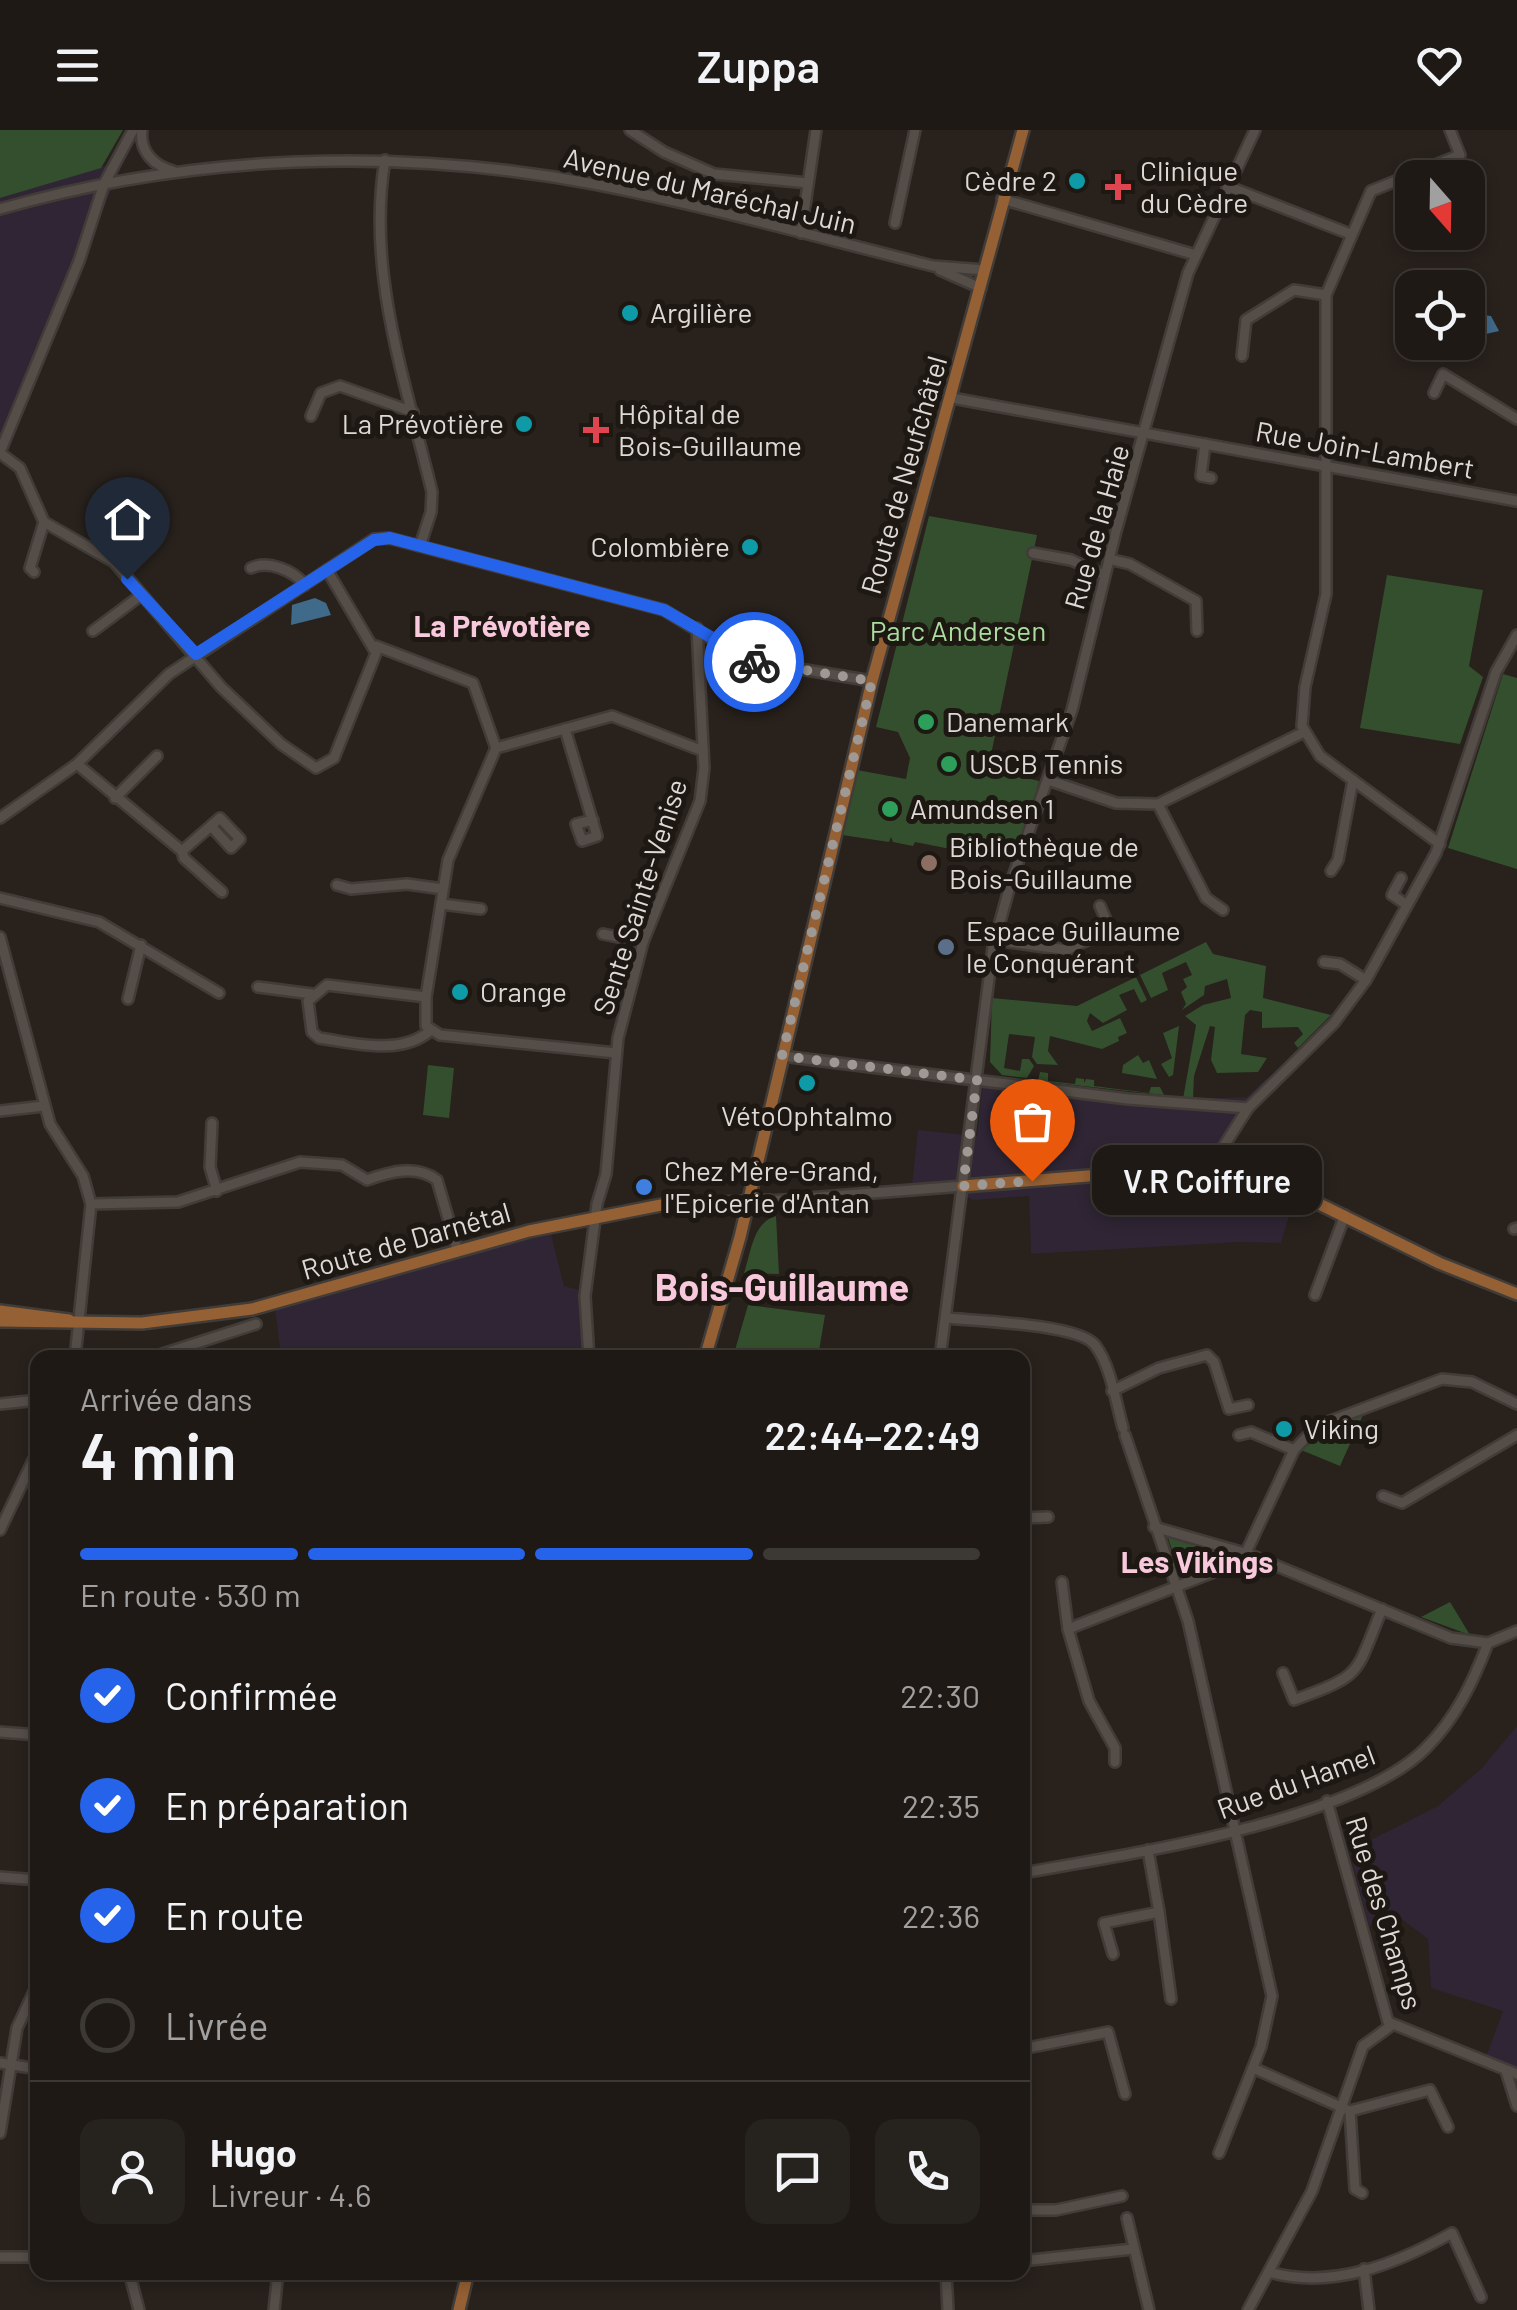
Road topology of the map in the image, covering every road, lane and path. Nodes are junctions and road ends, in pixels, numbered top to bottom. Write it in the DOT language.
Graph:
graph roads {
  1 [pos="133,130"];
  2 [pos="142,130"];
  3 [pos="630,130"];
  4 [pos="816,130"];
  5 [pos="914,130"];
  6 [pos="1023,130"];
  7 [pos="1256,130"];
  8 [pos="1450,130"];
  9 [pos="385,160"];
  10 [pos="176,172"];
  11 [pos="808,183"];
  12 [pos="104,184"];
  13 [pos="1226,186"];
  14 [pos="1002,199"];
  15 [pos="0,209"];
  16 [pos="896,223"];
  17 [pos="801,233"];
  18 [pos="1350,234"];
  19 [pos="1196,254"];
  20 [pos="933,266"];
  21 [pos="985,270"];
  22 [pos="981,288"];
  23 [pos="1326,295"];
  24 [pos="1242,356"];
  25 [pos="1434,392"];
  26 [pos="952,398"];
  27 [pos="413,412"];
  28 [pos="311,416"];
  29 [pos="1517,419"];
  30 [pos="1146,434"];
  31 [pos="1205,444"];
  32 [pos="0,452"];
  33 [pos="1328,466"];
  34 [pos="1211,478"];
  35 [pos="1517,501"];
  36 [pos="44,522"];
  37 [pos="420,546"];
  38 [pos="1033,553"];
  39 [pos="1109,559"];
  40 [pos="251,568"];
  41 [pos="327,570"];
  42 [pos="34,572"];
  43 [pos="1104,574"];
  44 [pos="304,585"];
  45 [pos="140,596"];
  46 [pos="697,628"];
  47 [pos="93,631"];
  48 [pos="1197,631"];
  49 [pos="1517,636"];
  50 [pos="376,646"];
  51 [pos="196,654"];
  52 [pos="872,681"];
  53 [pos="566,729"];
  54 [pos="1304,732"];
  55 [pos="496,748"];
  56 [pos="704,751"];
  57 [pos="157,756"];
  58 [pos="76,764"];
  59 [pos="1048,780"];
  60 [pos="1353,780"];
  61 [pos="115,798"];
  62 [pos="1158,804"];
  63 [pos="0,818"];
  64 [pos="592,820"];
  65 [pos="210,826"];
  66 [pos="1440,844"];
  67 [pos="182,851"];
  68 [pos="1331,871"];
  69 [pos="1401,878"];
  70 [pos="337,884"];
  71 [pos="443,890"];
  72 [pos="222,892"];
  73 [pos="0,898"];
  74 [pos="441,904"];
  75 [pos="1407,904"];
  76 [pos="1100,906"];
  77 [pos="481,910"];
  78 [pos="1223,910"];
  79 [pos="603,934"];
  80 [pos="0,937"];
  81 [pos="995,940"];
  82 [pos="642,942"];
  83 [pos="141,946"];
  84 [pos="1324,962"];
  85 [pos="1366,980"];
  86 [pos="258,987"];
  87 [pos="219,993"];
  88 [pos="312,994"];
  89 [pos="426,997"];
  90 [pos="128,999"];
  91 [pos="430,1032"];
  92 [pos="616,1053"];
  93 [pos="782,1056"];
  94 [pos="977,1080"];
  95 [pos="44,1106"];
  96 [pos="1248,1108"];
  97 [pos="0,1111"];
  98 [pos="212,1123"];
  99 [pos="1206,1174"];
  100 [pos="963,1186"];
  101 [pos="216,1190"];
  102 [pos="770,1201"];
  103 [pos="748,1202"];
  104 [pos="91,1204"];
  105 [pos="1344,1215"];
  106 [pos="597,1217"];
  107 [pos="458,1252"];
  108 [pos="1517,1294"];
  109 [pos="1315,1296"];
  110 [pos="0,1310"];
  111 [pos="948,1318"];
  112 [pos="0,1322"];
  113 [pos="78,1323"];
  114 [pos="256,1324"];
  115 [pos="76,1350"];
  116 [pos="175,1350"];
  117 [pos="589,1350"];
  118 [pos="707,1350"];
  119 [pos="942,1350"];
  120 [pos="1112,1391"];
  121 [pos="30,1402"];
  122 [pos="0,1404"];
  123 [pos="1517,1404"];
  124 [pos="1248,1405"];
  125 [pos="1517,1434"];
  126 [pos="1238,1435"];
  127 [pos="1294,1450"];
  128 [pos="30,1467"];
  129 [pos="1383,1496"];
  130 [pos="1048,1516"];
  131 [pos="1030,1517"];
  132 [pos="1154,1527"];
  133 [pos="0,1530"];
  134 [pos="1248,1554"];
  135 [pos="1062,1582"];
  136 [pos="1176,1589"];
  137 [pos="1382,1609"];
  138 [pos="1068,1629"];
  139 [pos="1517,1631"];
  140 [pos="1488,1644"];
  141 [pos="1283,1673"];
  142 [pos="0,1732"];
  143 [pos="30,1735"];
  144 [pos="1115,1762"];
  145 [pos="1327,1802"];
  146 [pos="1233,1830"];
  147 [pos="1148,1850"];
  148 [pos="1030,1871"];
  149 [pos="0,1877"];
  150 [pos="30,1879"];
  151 [pos="1158,1912"];
  152 [pos="1112,1954"];
  153 [pos="30,1996"];
  154 [pos="1170,2000"];
  155 [pos="1392,2026"];
  156 [pos="1030,2048"];
  157 [pos="5,2064"];
  158 [pos="30,2068"];
  159 [pos="1253,2068"];
  160 [pos="1506,2070"];
  161 [pos="1517,2074"];
  162 [pos="1125,2094"];
  163 [pos="1517,2106"];
  164 [pos="1346,2109"];
  165 [pos="1448,2127"];
  166 [pos="0,2133"];
  167 [pos="1220,2153"];
  168 [pos="1362,2194"];
  169 [pos="1122,2196"];
  170 [pos="1030,2210"];
  171 [pos="1127,2218"];
  172 [pos="1133,2249"];
  173 [pos="0,2257"];
  174 [pos="30,2257"];
  175 [pos="1030,2260"];
  176 [pos="1364,2270"];
  177 [pos="1269,2272"];
  178 [pos="130,2280"];
  179 [pos="277,2280"];
  180 [pos="466,2280"];
  181 [pos="946,2280"];
  182 [pos="1481,2297"];
  183 [pos="139,2310"];
  184 [pos="274,2310"];
  185 [pos="459,2310"];
  186 [pos="948,2310"];
  187 [pos="1149,2310"];
  188 [pos="1248,2310"];
  189 [pos="1368,2310"];
  1 -- 12 [label="street"];
  2 -- 10 [label="street"];
  3 -- 11 [label="street"];
  4 -- 11 [label="street"];
  5 -- 16 [label="street"];
  6 -- 14 [label="main road, Route de Neufchâtel"];
  7 -- 13 [label="street, Rue de la Haie"];
  8 -- 18 [label="street"];
  9 -- 10 [label="street, Avenue du Maréchal Juin"];
  9 -- 17 [label="street, Avenue du Maréchal Juin"];
  9 -- 27 [label="street"];
  10 -- 12 [label="street, Avenue du Maréchal Juin"];
  11 -- 17 [label="street"];
  12 -- 15 [label="street, Avenue du Maréchal Juin"];
  12 -- 32 [label="street"];
  13 -- 18 [label="street"];
  13 -- 19 [label="street, Rue de la Haie"];
  14 -- 19 [label="street"];
  14 -- 21 [label="main road, Route de Neufchâtel"];
  17 -- 20 [label="street, Avenue du Maréchal Juin"];
  18 -- 23 [label="street"];
  19 -- 30 [label="street, Rue de la Haie"];
  20 -- 21 [label="street, Avenue du Maréchal Juin"];
  20 -- 22 [label="street, Avenue du Maréchal Juin"];
  21 -- 22 [label="main road, Route de Neufchâtel"];
  22 -- 26 [label="main road, Route de Neufchâtel"];
  23 -- 24 [label="street"];
  23 -- 33 [label="street"];
  25 -- 29 [label="street"];
  26 -- 30 [label="street, Rue Join-Lambert"];
  26 -- 52 [label="main road, Route de Neufchâtel"];
  27 -- 28 [label="street"];
  27 -- 37 [label="street"];
  30 -- 31 [label="street, Rue Join-Lambert"];
  30 -- 39 [label="street, Rue de la Haie"];
  31 -- 33 [label="street, Rue Join-Lambert"];
  31 -- 34 [label="street"];
  32 -- 36 [label="street"];
  33 -- 35 [label="street, Rue Join-Lambert"];
  33 -- 54 [label="street"];
  36 -- 42 [label="street"];
  36 -- 45 [label="street"];
  37 -- 41 [label="street"];
  37 -- 46 [label="street"];
  38 -- 43 [label="street"];
  39 -- 43 [label="street, Rue de la Haie"];
  39 -- 48 [label="street"];
  40 -- 44 [label="street"];
  41 -- 44 [label="street"];
  41 -- 50 [label="street"];
  43 -- 59 [label="street, Rue de la Haie"];
  44 -- 51 [label="street"];
  45 -- 47 [label="street"];
  45 -- 51 [label="street"];
  46 -- 52 [label="street"];
  46 -- 56 [label="street, Sente Sainte-Venise"];
  49 -- 66 [label="street"];
  50 -- 51 [label="street"];
  50 -- 55 [label="street"];
  51 -- 58 [label="street"];
  52 -- 93 [label="main road, Route de Neufchâtel"];
  53 -- 55 [label="street"];
  53 -- 56 [label="street"];
  53 -- 64 [label="street"];
  54 -- 60 [label="street"];
  54 -- 62 [label="street"];
  55 -- 71 [label="street"];
  56 -- 82 [label="street, Sente Sainte-Venise"];
  57 -- 61 [label="street"];
  58 -- 61 [label="street"];
  58 -- 63 [label="street"];
  59 -- 62 [label="street"];
  59 -- 81 [label="street, Rue de la Haie"];
  60 -- 66 [label="street"];
  60 -- 68 [label="street"];
  61 -- 67 [label="street"];
  62 -- 78 [label="street"];
  65 -- 67 [label="street"];
  66 -- 75 [label="street"];
  67 -- 72 [label="street"];
  69 -- 75 [label="street"];
  70 -- 71 [label="street"];
  71 -- 74 [label="street"];
  73 -- 83 [label="street"];
  74 -- 77 [label="street"];
  74 -- 89 [label="street"];
  75 -- 85 [label="street"];
  76 -- 81 [label="street"];
  79 -- 82 [label="street"];
  80 -- 95 [label="street"];
  81 -- 94 [label="street, Rue de la Haie"];
  82 -- 92 [label="street, Sente Sainte-Venise"];
  83 -- 87 [label="street"];
  83 -- 90 [label="street"];
  84 -- 85 [label="street"];
  85 -- 96 [label="street"];
  86 -- 88 [label="street"];
  88 -- 89 [label="street"];
  88 -- 91 [label="street"];
  89 -- 91 [label="street"];
  91 -- 92 [label="street"];
  92 -- 106 [label="street, Sente Sainte-Venise"];
  93 -- 94 [label="street"];
  93 -- 103 [label="main road, Route de Neufchâtel"];
  94 -- 96 [label="street"];
  94 -- 100 [label="street, Rue de la Haie"];
  95 -- 97 [label="street"];
  95 -- 104 [label="street"];
  96 -- 99 [label="street"];
  98 -- 101 [label="street"];
  99 -- 100 [label="main road"];
  99 -- 105 [label="main road"];
  100 -- 102 [label="street"];
  100 -- 111 [label="street, Rue de la Haie"];
  101 -- 104 [label="street"];
  101 -- 107 [label="street"];
  102 -- 103 [label="main road, Route de Darnétal"];
  103 -- 106 [label="main road, Route de Darnétal"];
  103 -- 118 [label="main road, Route de Neufchâtel"];
  104 -- 113 [label="street"];
  105 -- 108 [label="main road"];
  105 -- 109 [label="street"];
  106 -- 107 [label="main road, Route de Darnétal"];
  106 -- 117 [label="street, Sente Sainte-Venise"];
  107 -- 113 [label="main road, Route de Darnétal"];
  110 -- 113 [label="main road, Route de Darnétal"];
  111 -- 119 [label="street, Rue de la Haie"];
  111 -- 120 [label="street"];
  112 -- 113 [label="main road, Route de Darnétal"];
  113 -- 115 [label="street"];
  114 -- 116 [label="street"];
  120 -- 124 [label="street"];
  120 -- 132 [label="street"];
  121 -- 122 [label="street"];
  123 -- 127 [label="street"];
  125 -- 129 [label="street"];
  126 -- 127 [label="street"];
  127 -- 134 [label="street"];
  128 -- 133 [label="street"];
  130 -- 131 [label="street"];
  132 -- 134 [label="street"];
  132 -- 136 [label="street"];
  134 -- 136 [label="street"];
  134 -- 137 [label="street"];
  135 -- 138 [label="street"];
  136 -- 138 [label="street"];
  136 -- 146 [label="street"];
  137 -- 140 [label="street"];
  137 -- 141 [label="street"];
  138 -- 144 [label="street"];
  139 -- 140 [label="street"];
  140 -- 145 [label="street, Rue du Hamel"];
  142 -- 143 [label="street"];
  145 -- 146 [label="street, Rue du Hamel"];
  145 -- 155 [label="street, Rue des Champs"];
  146 -- 147 [label="street, Rue du Hamel"];
  146 -- 159 [label="street"];
  147 -- 148 [label="street, Rue du Hamel"];
  147 -- 151 [label="street"];
  149 -- 150 [label="street"];
  151 -- 152 [label="street"];
  151 -- 154 [label="street"];
  153 -- 157 [label="street"];
  155 -- 160 [label="street, Rue des Champs"];
  155 -- 164 [label="street"];
  156 -- 162 [label="street"];
  157 -- 158 [label="street"];
  157 -- 166 [label="street"];
  159 -- 164 [label="street"];
  159 -- 167 [label="street"];
  160 -- 161 [label="street, Rue des Champs"];
  160 -- 163 [label="street"];
  164 -- 165 [label="street"];
  164 -- 168 [label="street"];
  164 -- 177 [label="street"];
  169 -- 170 [label="street"];
  171 -- 172 [label="street"];
  172 -- 175 [label="street"];
  172 -- 187 [label="street"];
  173 -- 174 [label="street"];
  176 -- 177 [label="street"];
  176 -- 182 [label="street"];
  176 -- 189 [label="street"];
  177 -- 188 [label="street"];
  178 -- 183 [label="street"];
  179 -- 184 [label="street"];
  180 -- 185 [label="main road"];
  181 -- 186 [label="street"];
}
